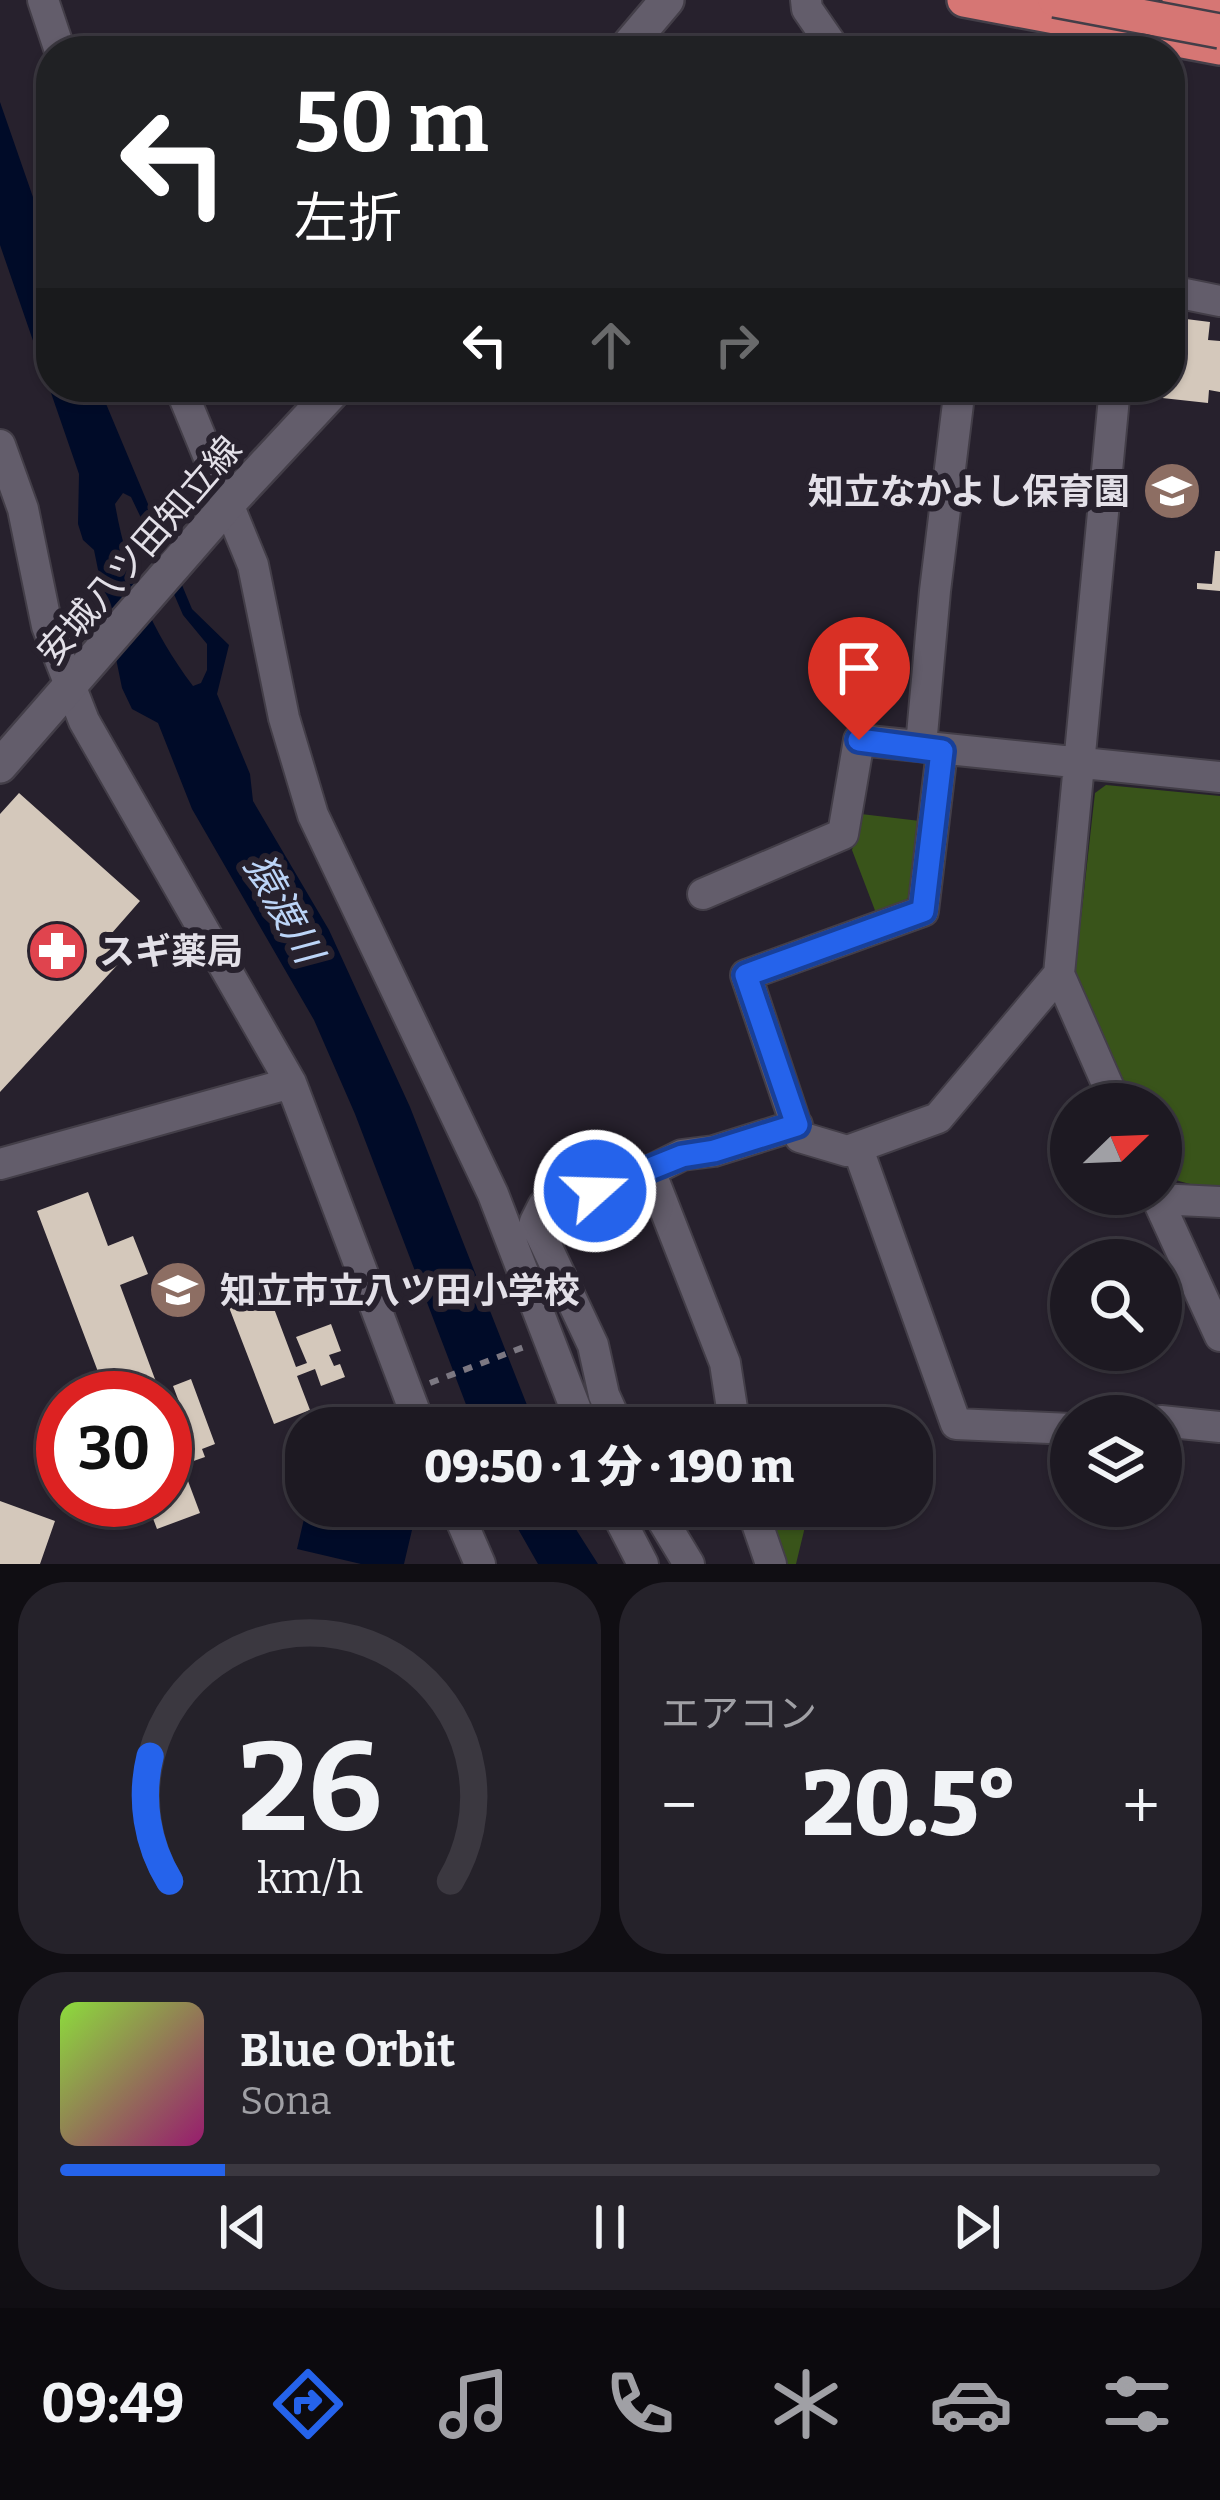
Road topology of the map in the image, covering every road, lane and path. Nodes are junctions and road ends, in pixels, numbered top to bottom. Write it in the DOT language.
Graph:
graph roads {
  1 [pos="43,0"];
  2 [pos="667,0"];
  3 [pos="806,0"];
  4 [pos="964,0"];
  5 [pos="1055,0"];
  6 [pos="1158,0"];
  7 [pos="1179,0"];
  8 [pos="1220,8"];
  9 [pos="1220,31"];
  10 [pos="55,36"];
  11 [pos="637,36"];
  12 [pos="826,36"];
  13 [pos="1121,36"];
  14 [pos="1153,36"];
  15 [pos="1185,45"];
  16 [pos="1220,48"];
  17 [pos="1185,294"];
  18 [pos="1220,301"];
  19 [pos="184,402"];
  20 [pos="323,402"];
  21 [pos="958,402"];
  22 [pos="1114,402"];
  23 [pos="0,445"];
  24 [pos="223,510"];
  25 [pos="70,686"];
  26 [pos="931,748"];
  27 [pos="1079,765"];
  28 [pos="0,766"];
  29 [pos="1220,777"];
  30 [pos="703,894"];
  31 [pos="1059,974"];
  32 [pos="291,1083"];
  33 [pos="1107,1083"];
  34 [pos="797,1125"];
  35 [pos="858,1148"];
  36 [pos="0,1164"];
  37 [pos="650,1171"];
  38 [pos="1182,1199"];
  39 [pos="1220,1202"];
  40 [pos="1164,1215"];
  41 [pos="1220,1336"];
  42 [pos="542,1340"];
  43 [pos="418,1388"];
  44 [pos="413,1407"];
  45 [pos="575,1407"];
  46 [pos="610,1407"];
  47 [pos="732,1407"];
  48 [pos="1182,1422"];
  49 [pos="1220,1426"];
  50 [pos="1050,1428"];
  51 [pos="464,1527"];
  52 [pos="624,1527"];
  53 [pos="667,1527"];
  54 [pos="758,1527"];
  55 [pos="481,1564"];
  56 [pos="643,1564"];
  57 [pos="689,1564"];
  58 [pos="771,1564"];
  1 -- 10 [label="street"];
  2 -- 11 [label="main road"];
  3 -- 12 [label="street"];
  4 -- 13 [label="highway"];
  5 -- 9 [label="highway, bridge"];
  6 -- 14 [label="highway"];
  7 -- 8 [label="highway"];
  15 -- 16 [label="highway"];
  17 -- 18 [label="street"];
  19 -- 24 [label="street"];
  20 -- 24 [label="main road, 安城八ツ田知立線"];
  21 -- 26 [label="street"];
  22 -- 27 [label="street"];
  23 -- 25 [label="street"];
  24 -- 25 [label="main road, 安城八ツ田知立線"];
  24 -- 45 [label="street"];
  25 -- 28 [label="main road, 安城八ツ田知立線"];
  25 -- 32 [label="street"];
  26 -- 27 [label="street"];
  26 -- 30 [label="street"];
  26 -- 34 [label="street"];
  27 -- 29 [label="street"];
  27 -- 31 [label="street"];
  31 -- 33 [label="street"];
  31 -- 35 [label="street"];
  32 -- 36 [label="street"];
  32 -- 44 [label="street"];
  34 -- 35 [label="street"];
  34 -- 37 [label="street"];
  35 -- 50 [label="street"];
  37 -- 46 [label="street"];
  37 -- 47 [label="street"];
  38 -- 39 [label="street"];
  40 -- 41 [label="street"];
  42 -- 43 [label="path"];
  48 -- 49 [label="street"];
  51 -- 55 [label="street"];
  52 -- 56 [label="street"];
  53 -- 57 [label="street"];
  54 -- 58 [label="street"];
}
